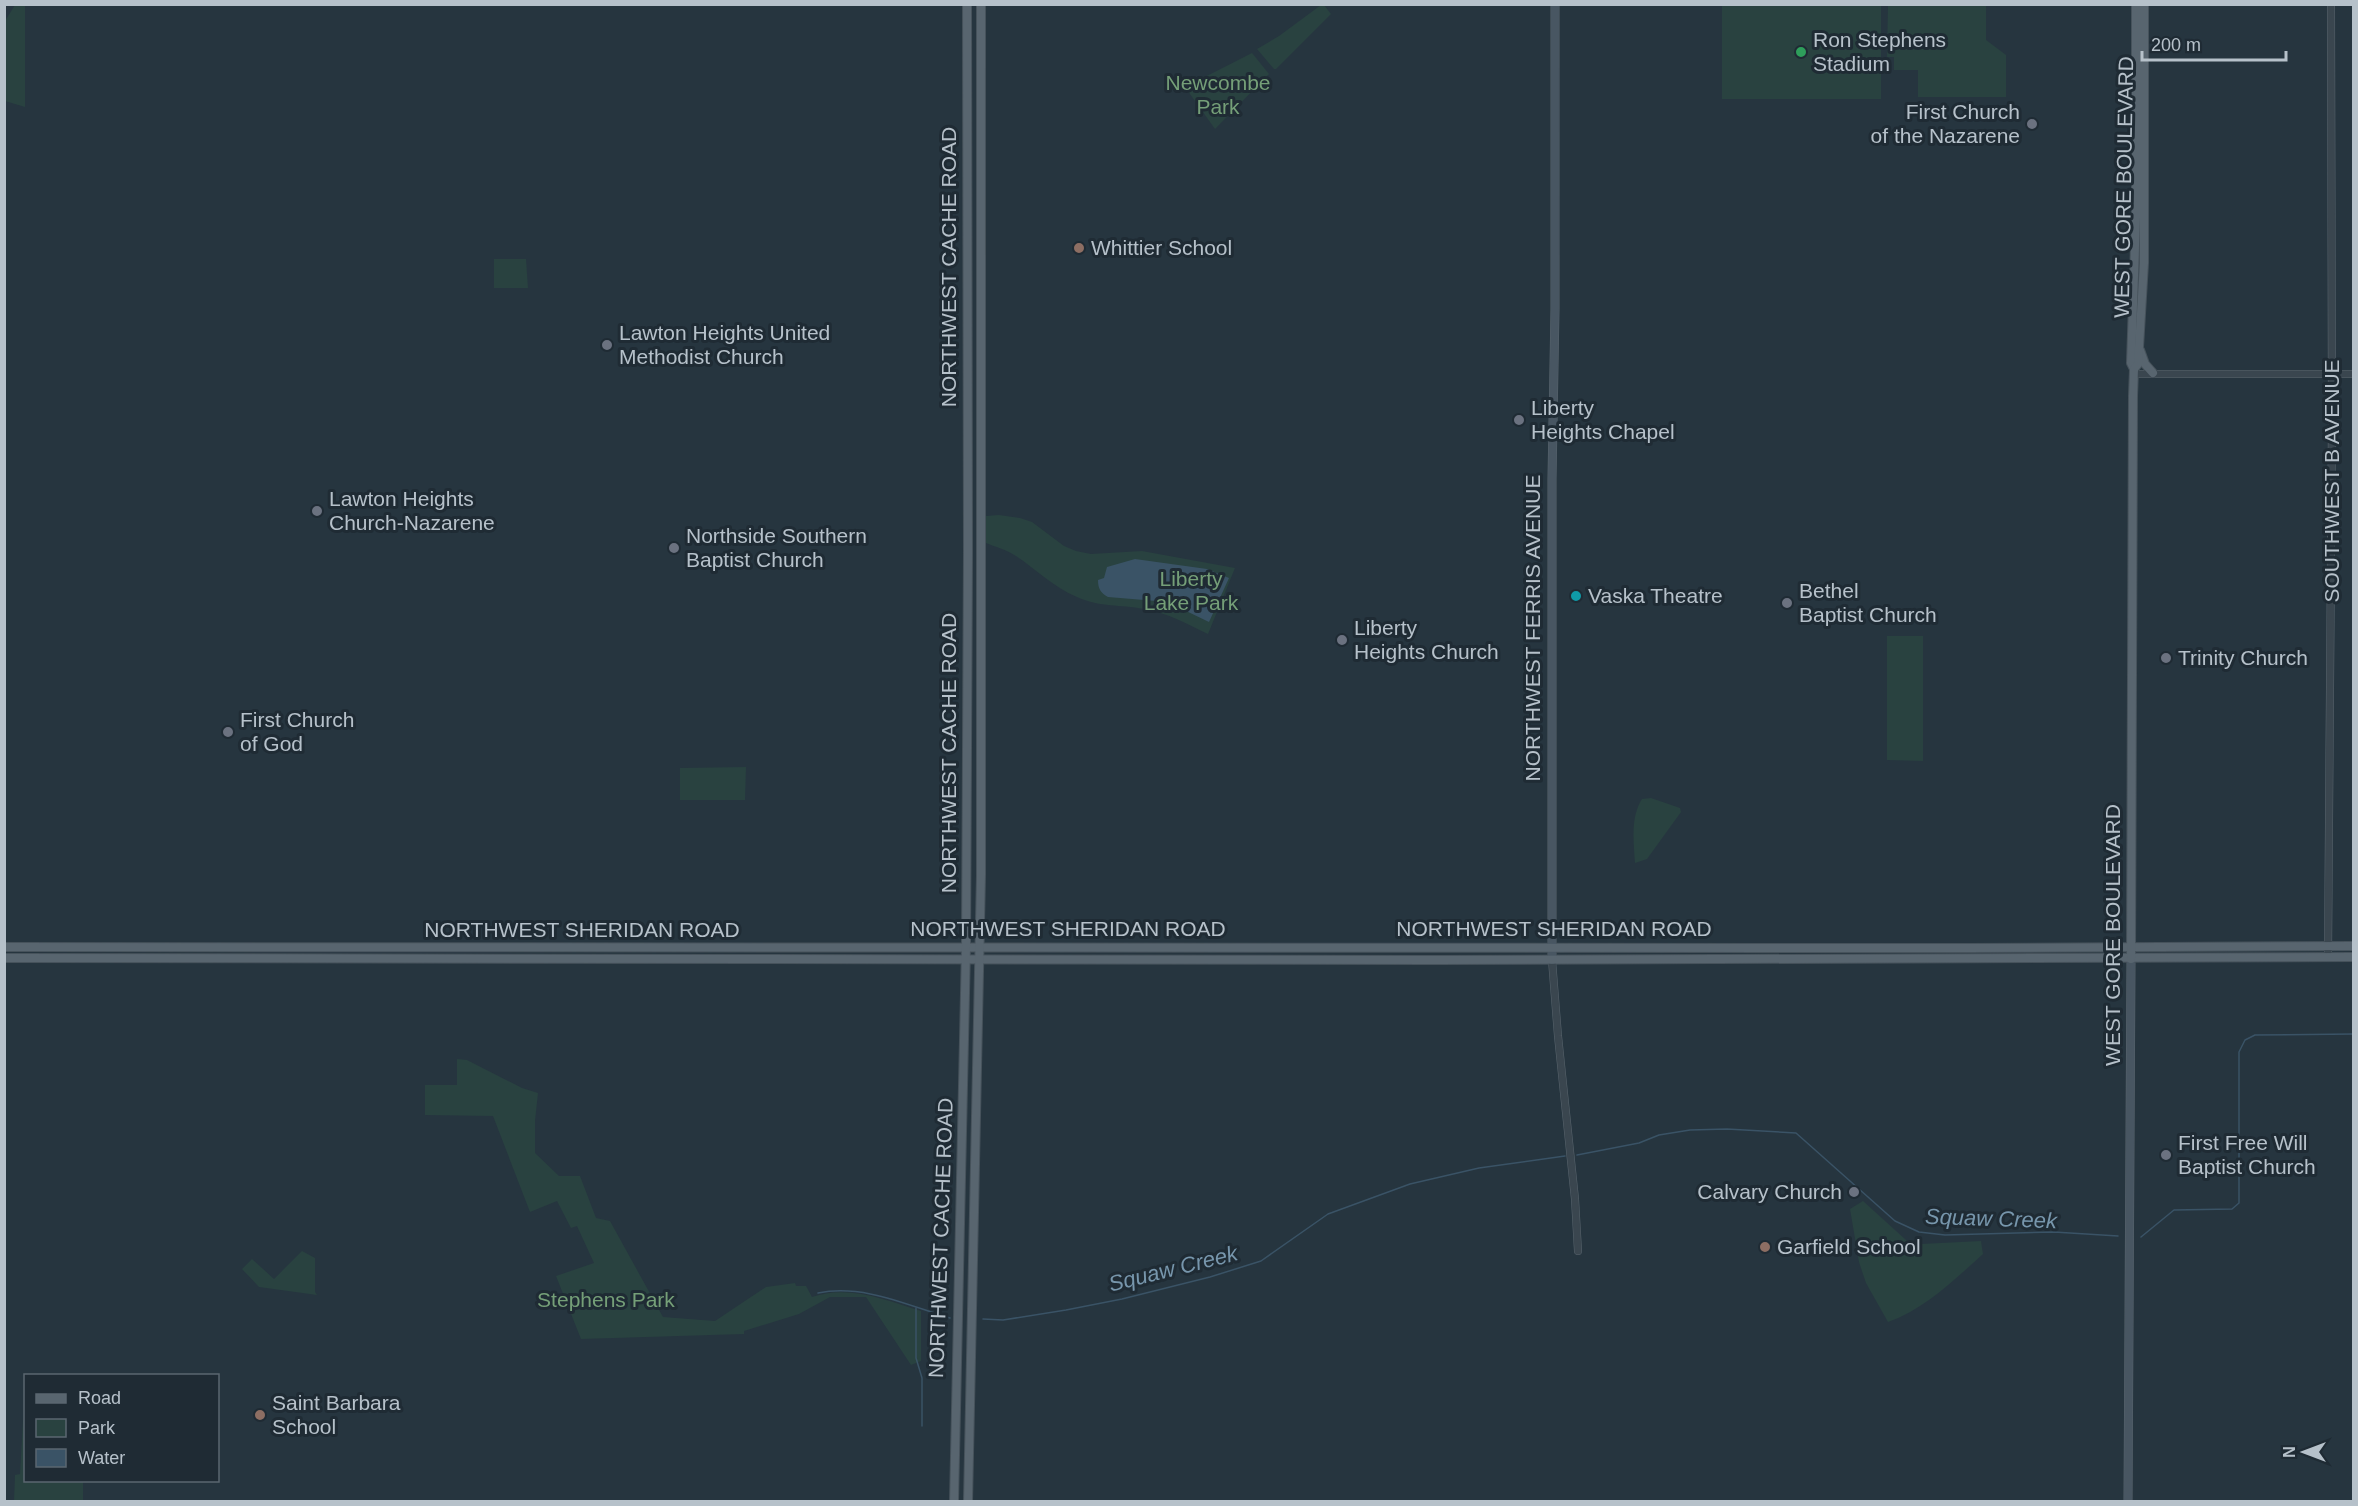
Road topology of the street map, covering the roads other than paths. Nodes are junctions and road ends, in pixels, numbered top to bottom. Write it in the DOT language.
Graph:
graph roads {
  1 [pos="967,4"];
  2 [pos="981,4"];
  3 [pos="1555,4"];
  4 [pos="2136,4"];
  5 [pos="2144,4"];
  6 [pos="2331,4"];
  7 [pos="2139,348"];
  8 [pos="2134,372"];
  9 [pos="2153,373"];
  10 [pos="2332,374"];
  11 [pos="2354,374"];
  12 [pos="2328,946"];
  13 [pos="2354,946"];
  14 [pos="4,947"];
  15 [pos="966,947"];
  16 [pos="980,947"];
  17 [pos="1375,947"];
  18 [pos="1413,947"];
  19 [pos="1551,947"];
  20 [pos="2131,947"];
  21 [pos="2328,957"];
  22 [pos="2354,957"];
  23 [pos="4,958"];
  24 [pos="2131,959"];
  25 [pos="966,960"];
  26 [pos="980,960"];
  27 [pos="1310,960"];
  28 [pos="1374,960"];
  29 [pos="1552,960"];
  30 [pos="1578,1251"];
  31 [pos="954,1502"];
  32 [pos="968,1502"];
  33 [pos="2128,1502"];
  1 -- 15 [label="main road, NORTHWEST CACHE ROAD"];
  2 -- 16 [label="main road, NORTHWEST CACHE ROAD"];
  3 -- 19 [label="main road, NORTHWEST FERRIS AVENUE"];
  4 -- 8 [label="main road, WEST GORE BOULEVARD"];
  5 -- 7 [label="main road, WEST GORE BOULEVARD"];
  6 -- 10 [label="street, SOUTHWEST B AVENUE"];
  7 -- 8 [label="main road, WEST GORE BOULEVARD"];
  7 -- 9 [label="main road"];
  8 -- 9 [label="street"];
  8 -- 20 [label="main road, WEST GORE BOULEVARD"];
  9 -- 10 [label="street"];
  10 -- 11 [label="street"];
  10 -- 12 [label="street, SOUTHWEST B AVENUE"];
  12 -- 13 [label="main road, NORTHWEST SHERIDAN ROAD"];
  12 -- 20 [label="main road, NORTHWEST SHERIDAN ROAD"];
  12 -- 21 [label="street, SOUTHWEST B AVENUE"];
  14 -- 15 [label="main road, NORTHWEST SHERIDAN ROAD"];
  15 -- 16 [label="main road, NORTHWEST SHERIDAN ROAD"];
  15 -- 25 [label="main road, NORTHWEST CACHE ROAD"];
  16 -- 17 [label="main road, NORTHWEST SHERIDAN ROAD"];
  16 -- 26 [label="main road, NORTHWEST CACHE ROAD"];
  17 -- 18 [label="main road, NORTHWEST SHERIDAN ROAD"];
  17 -- 27 [label="main road"];
  18 -- 19 [label="main road, NORTHWEST SHERIDAN ROAD"];
  18 -- 28 [label="main road"];
  19 -- 20 [label="main road, NORTHWEST SHERIDAN ROAD"];
  19 -- 29 [label="main road, NORTHWEST FERRIS AVENUE"];
  20 -- 24 [label="main road, WEST GORE BOULEVARD"];
  21 -- 22 [label="main road, NORTHWEST SHERIDAN ROAD"];
  21 -- 24 [label="main road, NORTHWEST SHERIDAN ROAD"];
  23 -- 25 [label="main road, NORTHWEST SHERIDAN ROAD"];
  24 -- 29 [label="main road, NORTHWEST SHERIDAN ROAD"];
  24 -- 33 [label="main road, WEST GORE BOULEVARD"];
  25 -- 26 [label="main road, NORTHWEST SHERIDAN ROAD"];
  25 -- 31 [label="main road, NORTHWEST CACHE ROAD"];
  26 -- 27 [label="main road, NORTHWEST SHERIDAN ROAD"];
  26 -- 32 [label="main road, NORTHWEST CACHE ROAD"];
  27 -- 28 [label="main road, NORTHWEST SHERIDAN ROAD"];
  28 -- 29 [label="main road, NORTHWEST SHERIDAN ROAD"];
  29 -- 30 [label="street, NORTHWEST FERRIS AVENUE"];
}
